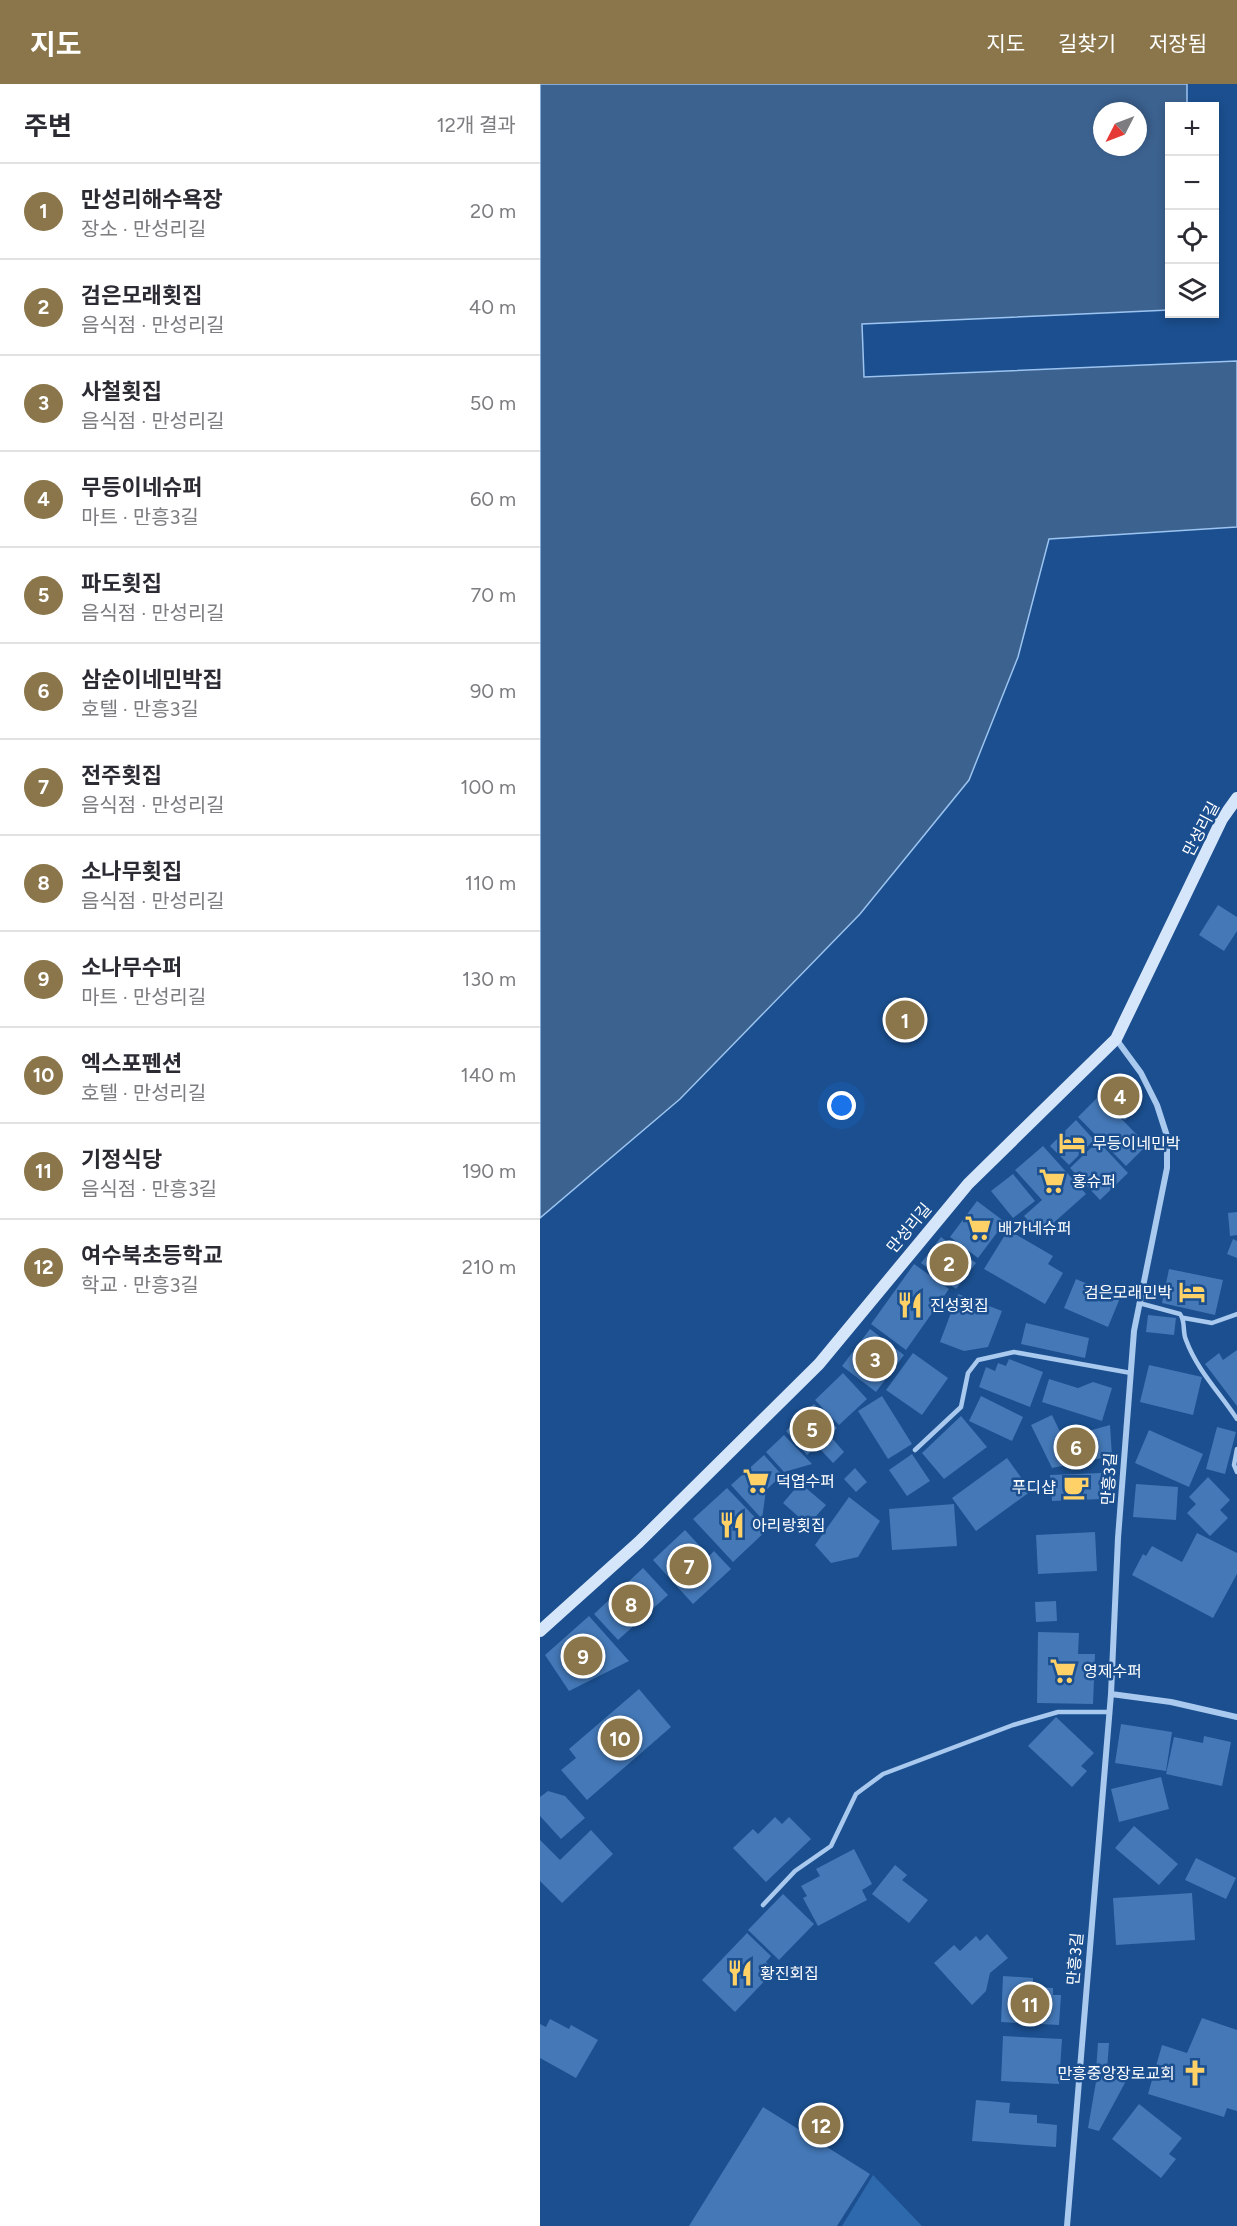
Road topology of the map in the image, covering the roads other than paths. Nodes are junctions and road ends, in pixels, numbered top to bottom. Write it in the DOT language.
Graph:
graph roads {
  1 [pos="1237,798"];
  2 [pos="1116,1039"];
  3 [pos="1139,1303"];
  4 [pos="1237,1314"];
  5 [pos="1184,1318"];
  6 [pos="1131,1373"];
  7 [pos="1237,1419"];
  8 [pos="1237,1449"];
  9 [pos="915,1450"];
  10 [pos="1237,1472"];
  11 [pos="540,1630"];
  12 [pos="1111,1694"];
  13 [pos="1109,1712"];
  14 [pos="1237,1717"];
  15 [pos="763,1905"];
  16 [pos="1067,2226"];
  1 -- 2 [label="street, 만성리길"];
  2 -- 3 [label="street, 만흥3길"];
  2 -- 11 [label="street, 만성리길"];
  3 -- 5 [label="lane"];
  3 -- 6 [label="street, 만흥3길"];
  4 -- 5 [label="lane"];
  5 -- 7 [label="lane"];
  6 -- 9 [label="lane"];
  6 -- 12 [label="street, 만흥3길"];
  8 -- 10 [label="lane"];
  12 -- 13 [label="street, 만흥3길"];
  12 -- 14 [label="street"];
  13 -- 15 [label="lane"];
  13 -- 16 [label="street, 만흥3길"];
}
